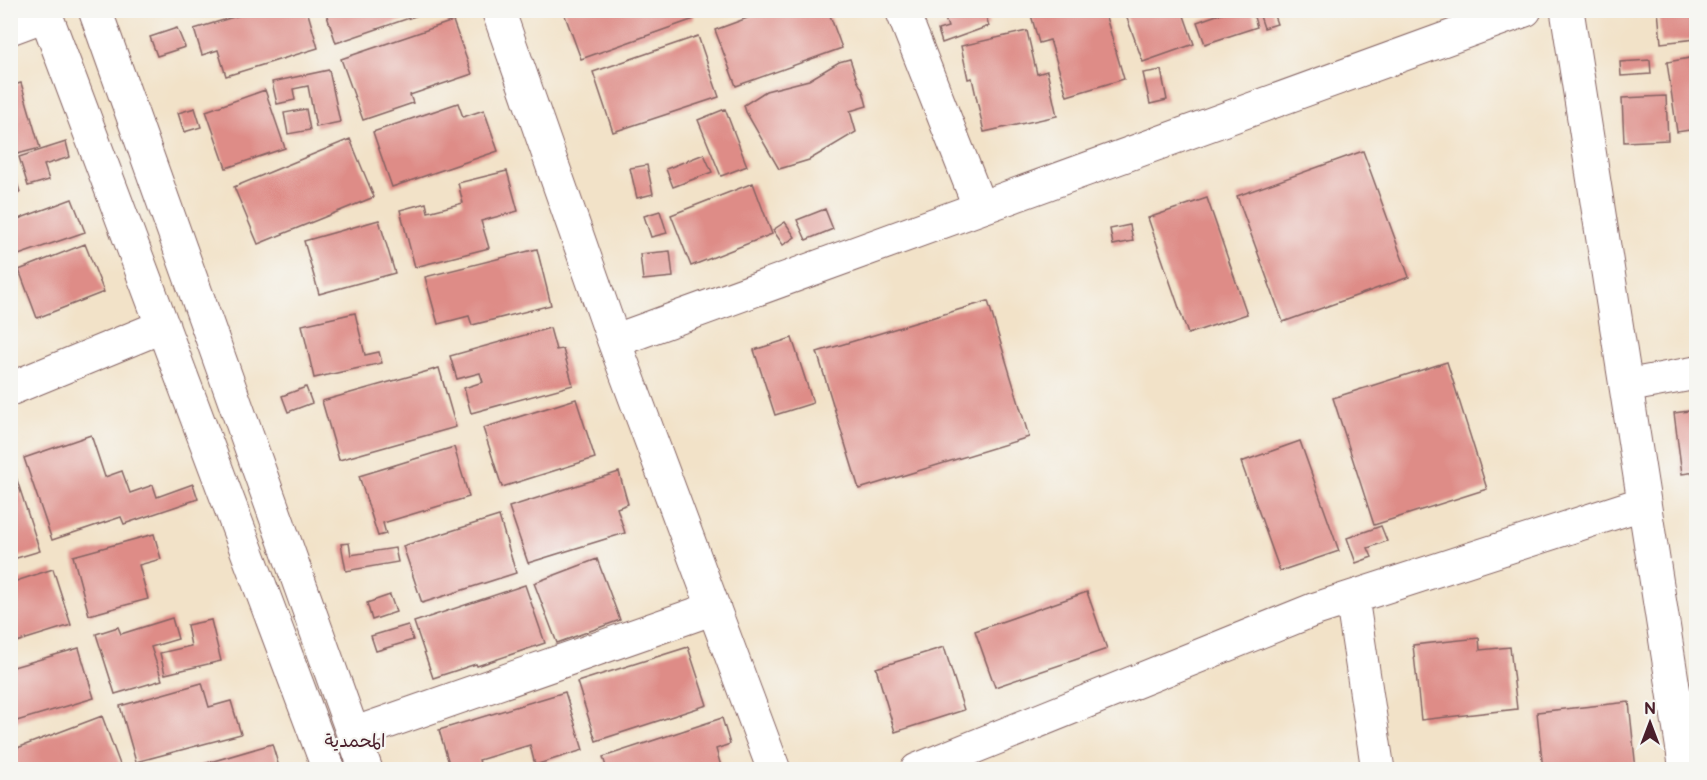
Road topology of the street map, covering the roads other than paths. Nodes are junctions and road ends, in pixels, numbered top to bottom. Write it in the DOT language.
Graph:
graph roads {
  1 [pos="95,10"];
  2 [pos="498,10"];
  3 [pos="902,10"];
  4 [pos="1525,10"];
  5 [pos="1567,10"];
  6 [pos="44,13"];
  7 [pos="10,28"];
  8 [pos="980,208"];
  9 [pos="163,326"];
  10 [pos="614,341"];
  11 [pos="1696,373"];
  12 [pos="1626,386"];
  13 [pos="10,389"];
  14 [pos="1644,503"];
  15 [pos="1352,598"];
  16 [pos="714,608"];
  17 [pos="353,734"];
  18 [pos="329,770"];
  19 [pos="366,770"];
  20 [pos="774,770"];
  21 [pos="917,770"];
  22 [pos="1378,770"];
  23 [pos="1686,770"];
  1 -- 17 [label="street"];
  2 -- 10 [label="street"];
  3 -- 8 [label="street"];
  4 -- 8 [label="street"];
  5 -- 12 [label="street"];
  6 -- 7 [label="street"];
  6 -- 9 [label="street"];
  8 -- 10 [label="street"];
  9 -- 13 [label="street"];
  9 -- 18 [label="street"];
  10 -- 16 [label="street"];
  11 -- 12 [label="street"];
  12 -- 14 [label="street"];
  14 -- 15 [label="street"];
  14 -- 23 [label="street"];
  15 -- 21 [label="street"];
  15 -- 22 [label="street"];
  16 -- 17 [label="street"];
  16 -- 20 [label="street"];
  17 -- 19 [label="street"];
}
